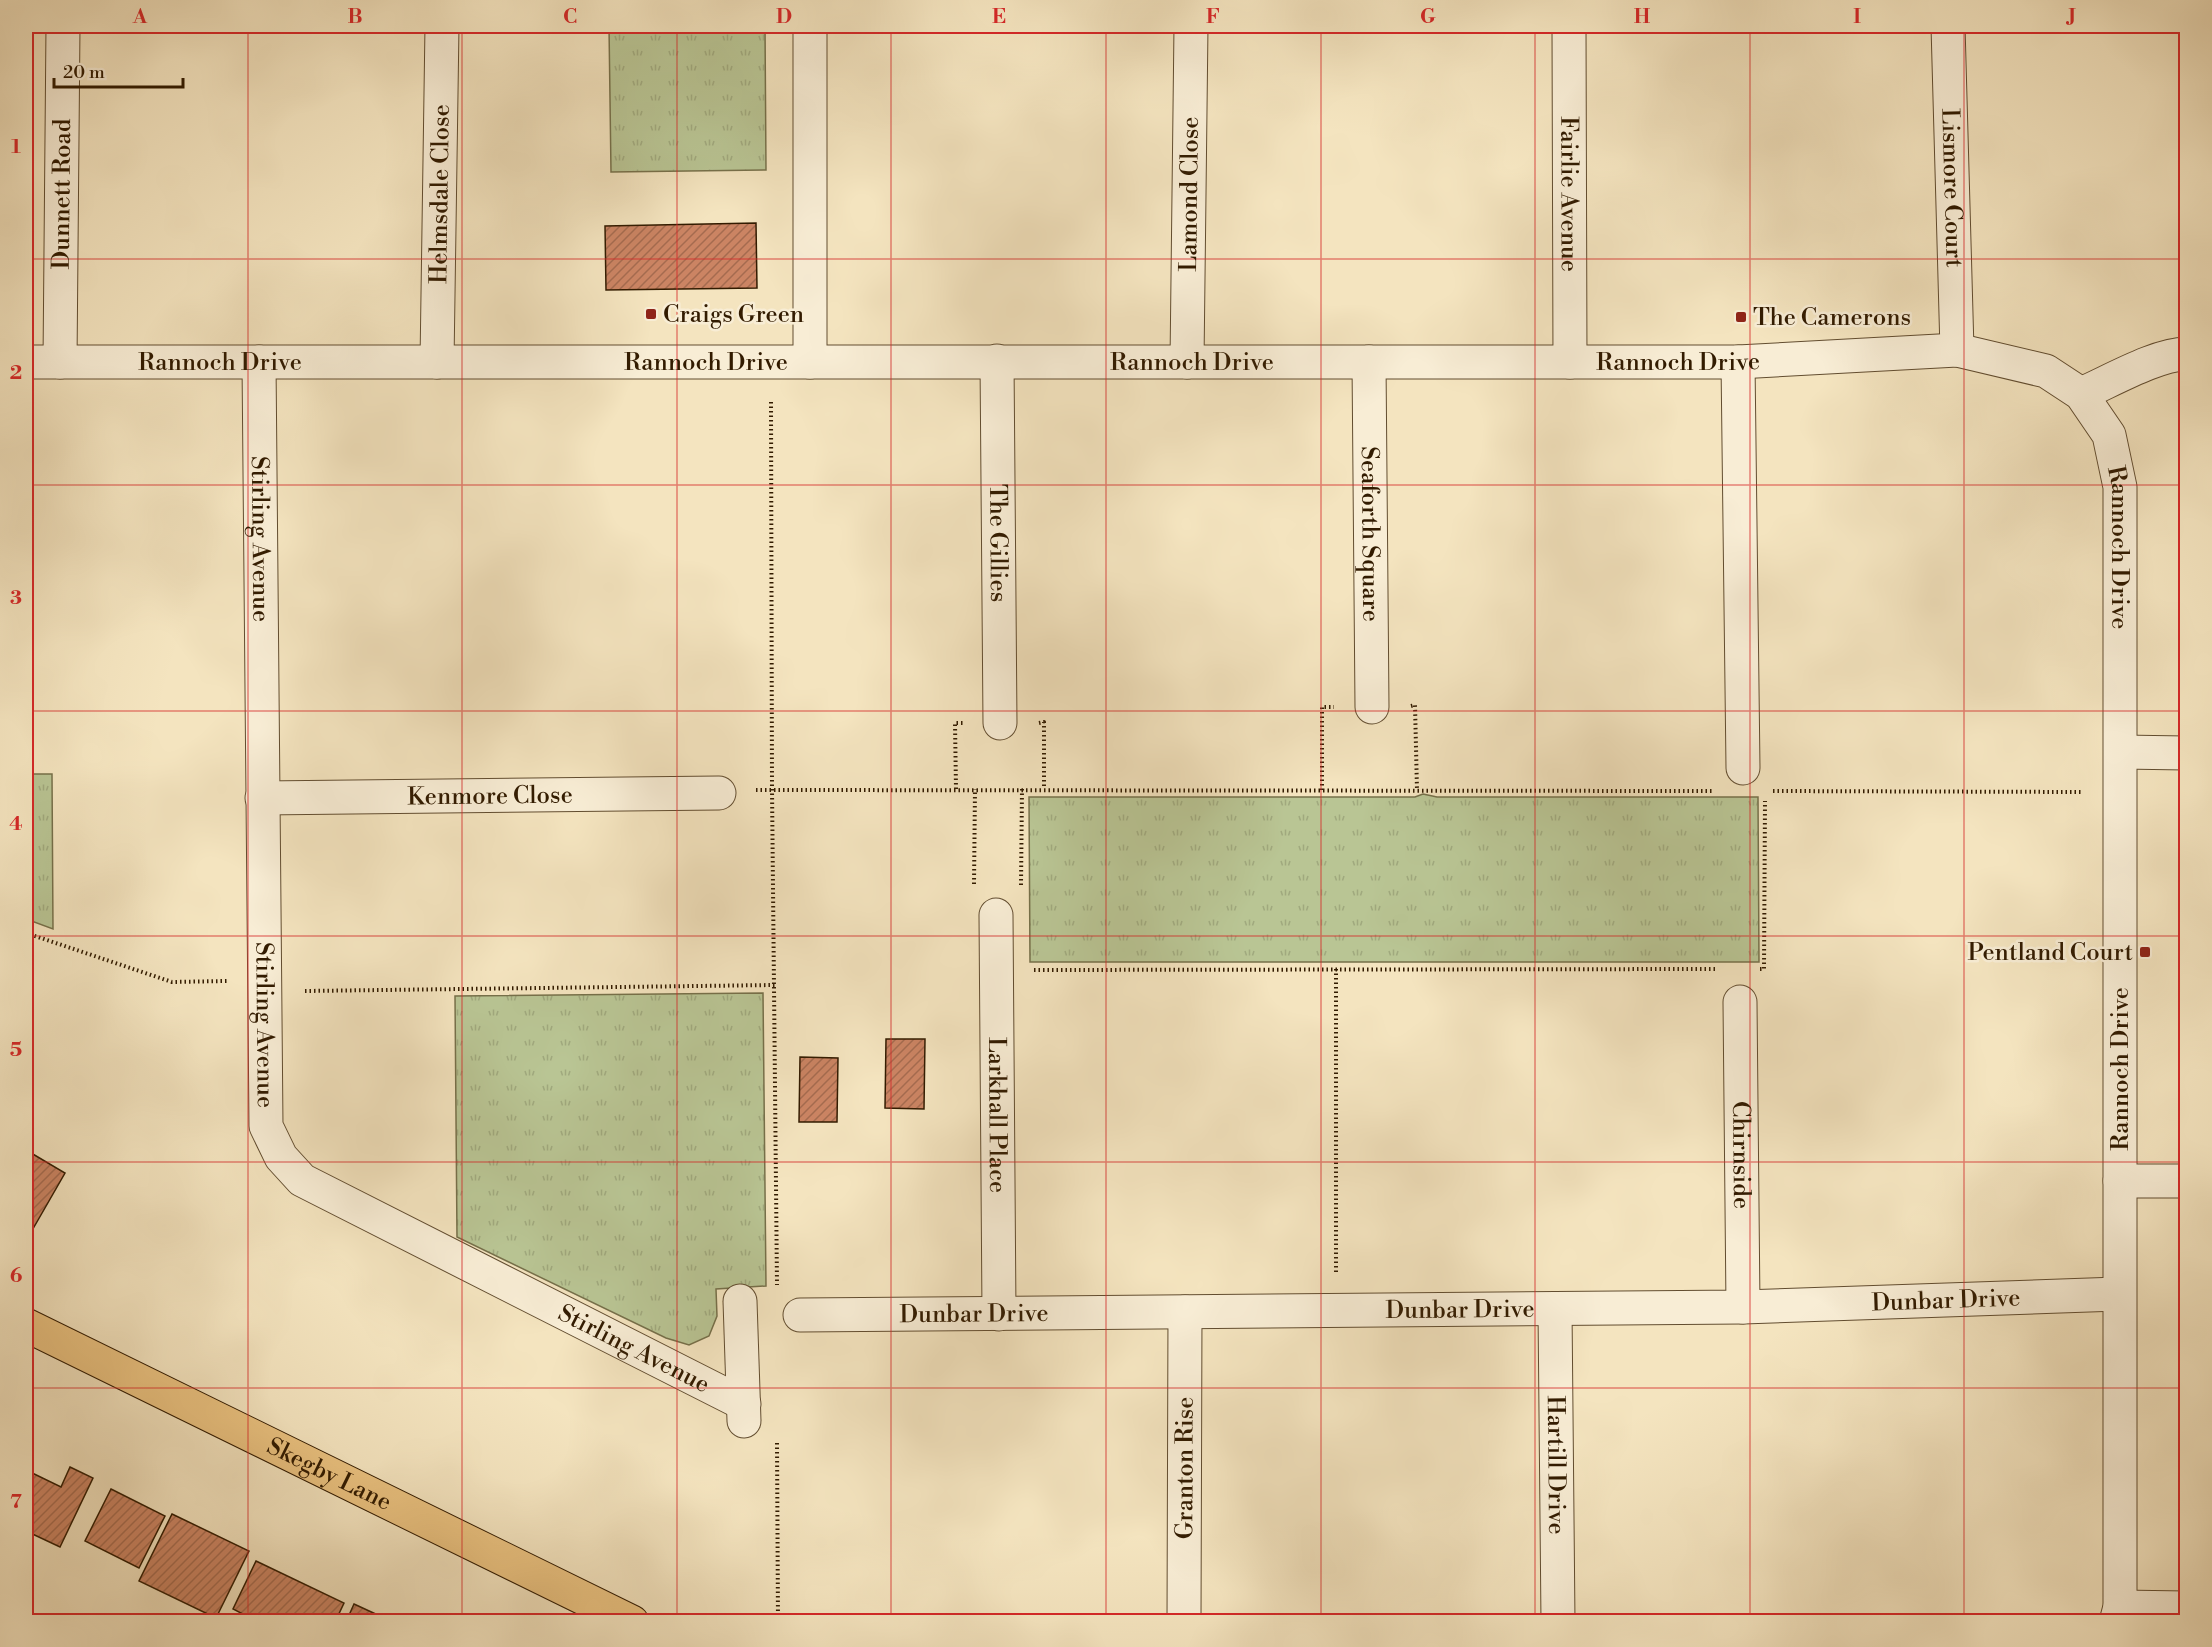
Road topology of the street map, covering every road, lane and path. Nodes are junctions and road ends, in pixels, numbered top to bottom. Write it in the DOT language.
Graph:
graph roads {
  1 [pos="63,26"];
  2 [pos="442,26"];
  3 [pos="810,26"];
  4 [pos="1191,26"];
  5 [pos="1569,26"];
  6 [pos="1948,26"];
  7 [pos="1957,350"];
  8 [pos="2187,354"];
  9 [pos="997,361"];
  10 [pos="26,362"];
  11 [pos="60,362"];
  12 [pos="259,362"];
  13 [pos="436,362"];
  14 [pos="770,362"];
  15 [pos="810,362"];
  16 [pos="1187,362"];
  17 [pos="1368,362"];
  18 [pos="1570,362"];
  19 [pos="1738,362"];
  20 [pos="2081,394"];
  21 [pos="1372,706"];
  22 [pos="1000,723"];
  23 [pos="2121,752"];
  24 [pos="2187,753"];
  25 [pos="1743,768"];
  26 [pos="772,789"];
  27 [pos="975,789"];
  28 [pos="1022,789"];
  29 [pos="1718,791"];
  30 [pos="2120,792"];
  31 [pos="719,793"];
  32 [pos="262,798"];
  33 [pos="1021,889"];
  34 [pos="974,890"];
  35 [pos="996,915"];
  36 [pos="26,933"];
  37 [pos="1336,969"];
  38 [pos="1716,969"];
  39 [pos="1752,969"];
  40 [pos="997,970"];
  41 [pos="264,986"];
  42 [pos="775,986"];
  43 [pos="1740,1002"];
  44 [pos="2120,1181"];
  45 [pos="2187,1181"];
  46 [pos="777,1293"];
  47 [pos="2118,1294"];
  48 [pos="740,1301"];
  49 [pos="1743,1307"];
  50 [pos="1555,1309"];
  51 [pos="1336,1311"];
  52 [pos="1185,1312"];
  53 [pos="999,1314"];
  54 [pos="800,1315"];
  55 [pos="26,1325"];
  56 [pos="777,1434"];
  57 [pos="2187,1608"];
  58 [pos="2118,1614"];
  59 [pos="632,1622"];
  60 [pos="778,1622"];
  61 [pos="1184,1622"];
  62 [pos="1558,1622"];
  1 -- 11 [label="street, Dunnett Road"];
  2 -- 13 [label="street, Helmsdale Close"];
  3 -- 15 [label="street"];
  4 -- 16 [label="street, Lamond Close"];
  5 -- 18 [label="street, Fairlie Avenue"];
  6 -- 7 [label="street, Lismore Court"];
  7 -- 19 [label="street, Rannoch Drive"];
  7 -- 20 [label="street, Rannoch Drive"];
  8 -- 20 [label="street"];
  9 -- 15 [label="street, Rannoch Drive"];
  9 -- 16 [label="street, Rannoch Drive"];
  9 -- 22 [label="street, The Gillies"];
  10 -- 11 [label="street, Rannoch Drive"];
  11 -- 12 [label="street, Rannoch Drive"];
  12 -- 13 [label="street, Rannoch Drive"];
  12 -- 32 [label="street, Stirling Avenue"];
  13 -- 14 [label="street, Rannoch Drive"];
  14 -- 15 [label="street, Rannoch Drive"];
  14 -- 26 [label="path"];
  16 -- 17 [label="street, Rannoch Drive"];
  17 -- 18 [label="street, Rannoch Drive"];
  17 -- 21 [label="street, Seaforth Square"];
  18 -- 19 [label="street, Rannoch Drive"];
  19 -- 25 [label="street"];
  20 -- 23 [label="street, Rannoch Drive"];
  23 -- 24 [label="street"];
  23 -- 30 [label="street, Rannoch Drive"];
  26 -- 27 [label="path"];
  26 -- 31 [label="path"];
  26 -- 42 [label="path"];
  27 -- 28 [label="path"];
  27 -- 34 [label="path"];
  28 -- 29 [label="path"];
  28 -- 33 [label="path"];
  30 -- 39 [label="path"];
  30 -- 44 [label="street, Rannoch Drive"];
  31 -- 32 [label="street, Kenmore Close"];
  32 -- 41 [label="street, Stirling Avenue"];
  35 -- 40 [label="street, Larkhall Place"];
  36 -- 41 [label="path"];
  37 -- 38 [label="path"];
  37 -- 40 [label="path"];
  37 -- 51 [label="path"];
  40 -- 53 [label="street, Larkhall Place"];
  41 -- 42 [label="path"];
  41 -- 48 [label="street, Stirling Avenue"];
  42 -- 46 [label="path"];
  43 -- 49 [label="street, Chirnside"];
  44 -- 45 [label="street"];
  44 -- 47 [label="street, Rannoch Drive"];
  47 -- 49 [label="street, Dunbar Drive"];
  47 -- 58 [label="street, Rannoch Drive"];
  49 -- 50 [label="street, Dunbar Drive"];
  50 -- 51 [label="street, Dunbar Drive"];
  50 -- 62 [label="street, Hartill Drive"];
  51 -- 52 [label="street, Dunbar Drive"];
  52 -- 53 [label="street, Dunbar Drive"];
  52 -- 61 [label="street, Granton Rise"];
  53 -- 54 [label="street, Dunbar Drive"];
  55 -- 59 [label="main road, Skegby Lane"];
  56 -- 60 [label="path"];
  57 -- 58 [label="street"];
}
